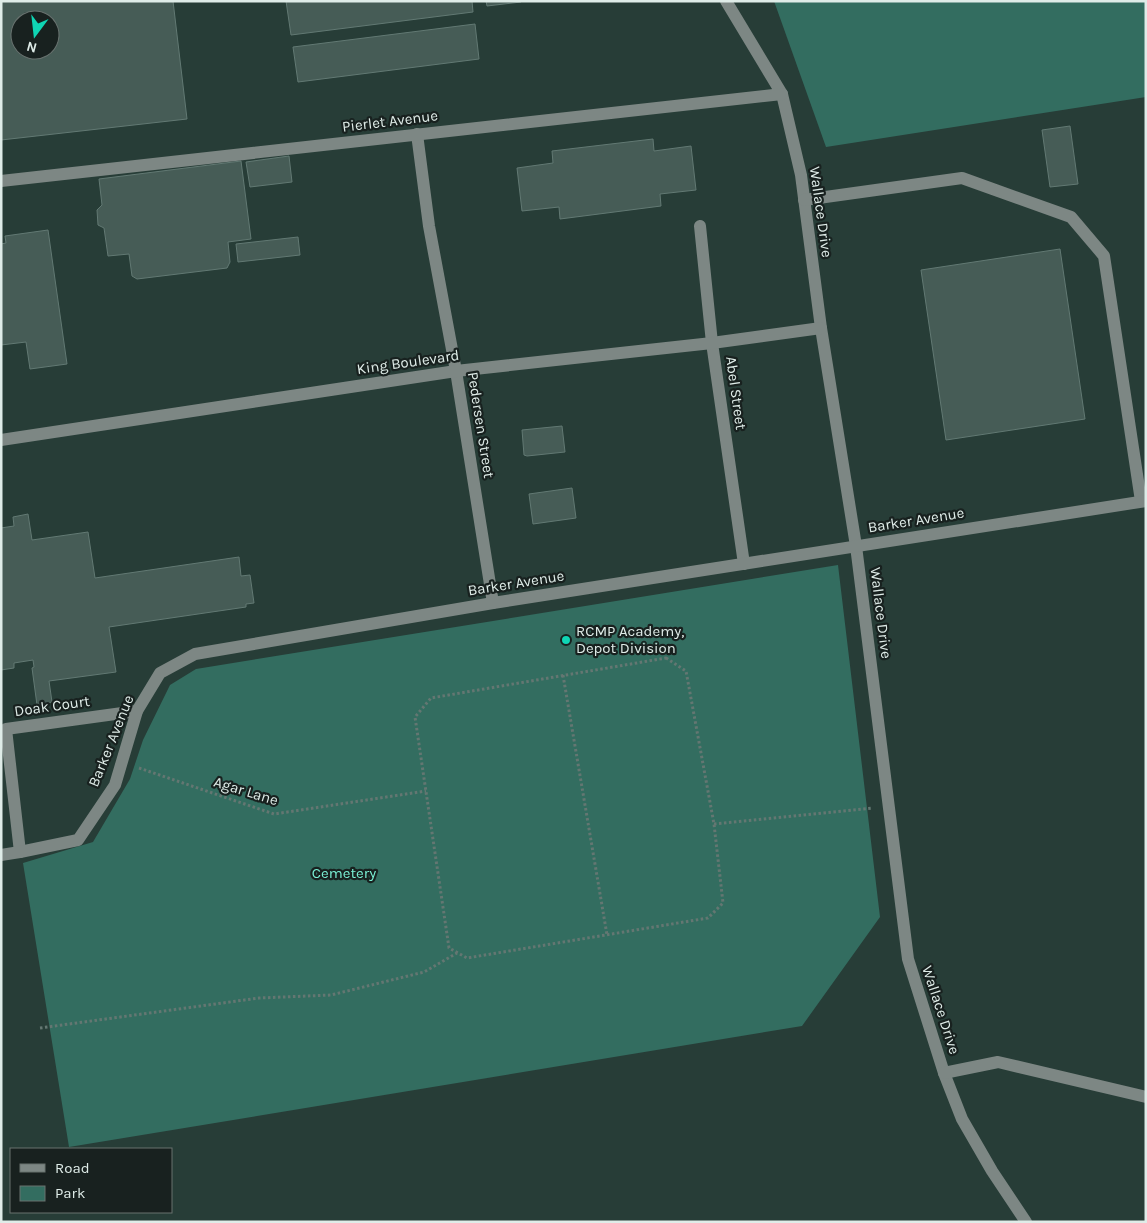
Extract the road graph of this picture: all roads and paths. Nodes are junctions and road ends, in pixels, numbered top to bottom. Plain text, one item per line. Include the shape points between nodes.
1 (726, 1) edge
2 (782, 94) junction
3 (417, 134) junction
4 (1, 181) edge
5 (804, 200) junction
6 (700, 226) dead end
7 (821, 328) junction
8 (712, 343) junction
9 (456, 371) junction
10 (1, 440) edge
11 (1143, 501) edge
12 (856, 546) junction
13 (744, 564) junction
14 (493, 603) junction
15 (563, 676) junction
16 (137, 711) junction
17 (122, 762) junction
18 (426, 791) junction
19 (888, 807) junction
20 (714, 824) junction
21 (20, 852) junction
22 (1, 855) edge
23 (607, 935) junction
24 (458, 953) junction
25 (40, 1028) dead end
26 (944, 1073) junction
27 (1146, 1097) edge
28 (1026, 1222) edge

1 - 2 street, Wallace Drive
2 - 3 street, Pierlet Avenue
2 - 5 street, Wallace Drive
3 - 4 street, Pierlet Avenue
3 - 9 street, Pedersen Street via 429,226
5 - 7 street, Wallace Drive
5 - 11 street via 962,178 1071,217 1104,256
6 - 8 street, Abel Street
7 - 8 street, King Boulevard
7 - 12 street, Wallace Drive
8 - 9 street, King Boulevard
8 - 13 street, Abel Street
9 - 10 street, King Boulevard
9 - 14 street, Pedersen Street
11 - 12 street, Barker Avenue
12 - 13 street, Barker Avenue
12 - 19 street, Wallace Drive
13 - 14 street, Barker Avenue
14 - 16 street, Barker Avenue via 195,654 160,674
15 - 18 path via 431,698 415,717
15 - 20 path via 666,658 686,671
15 - 23 path
16 - 17 street, Barker Avenue
16 - 21 street, Doak Court via 6,729
17 - 18 path, Agar Lane via 274,814
17 - 21 street, Barker Avenue via 114,786 78,840
18 - 24 path via 449,948
19 - 20 path
19 - 26 street, Wallace Drive via 908,959
20 - 23 path via 723,903 708,918
21 - 22 street, Barker Avenue
23 - 24 path via 467,958
24 - 25 path via 424,972 331,995 259,998
26 - 27 street via 998,1062
26 - 28 street, Wallace Drive via 962,1118

